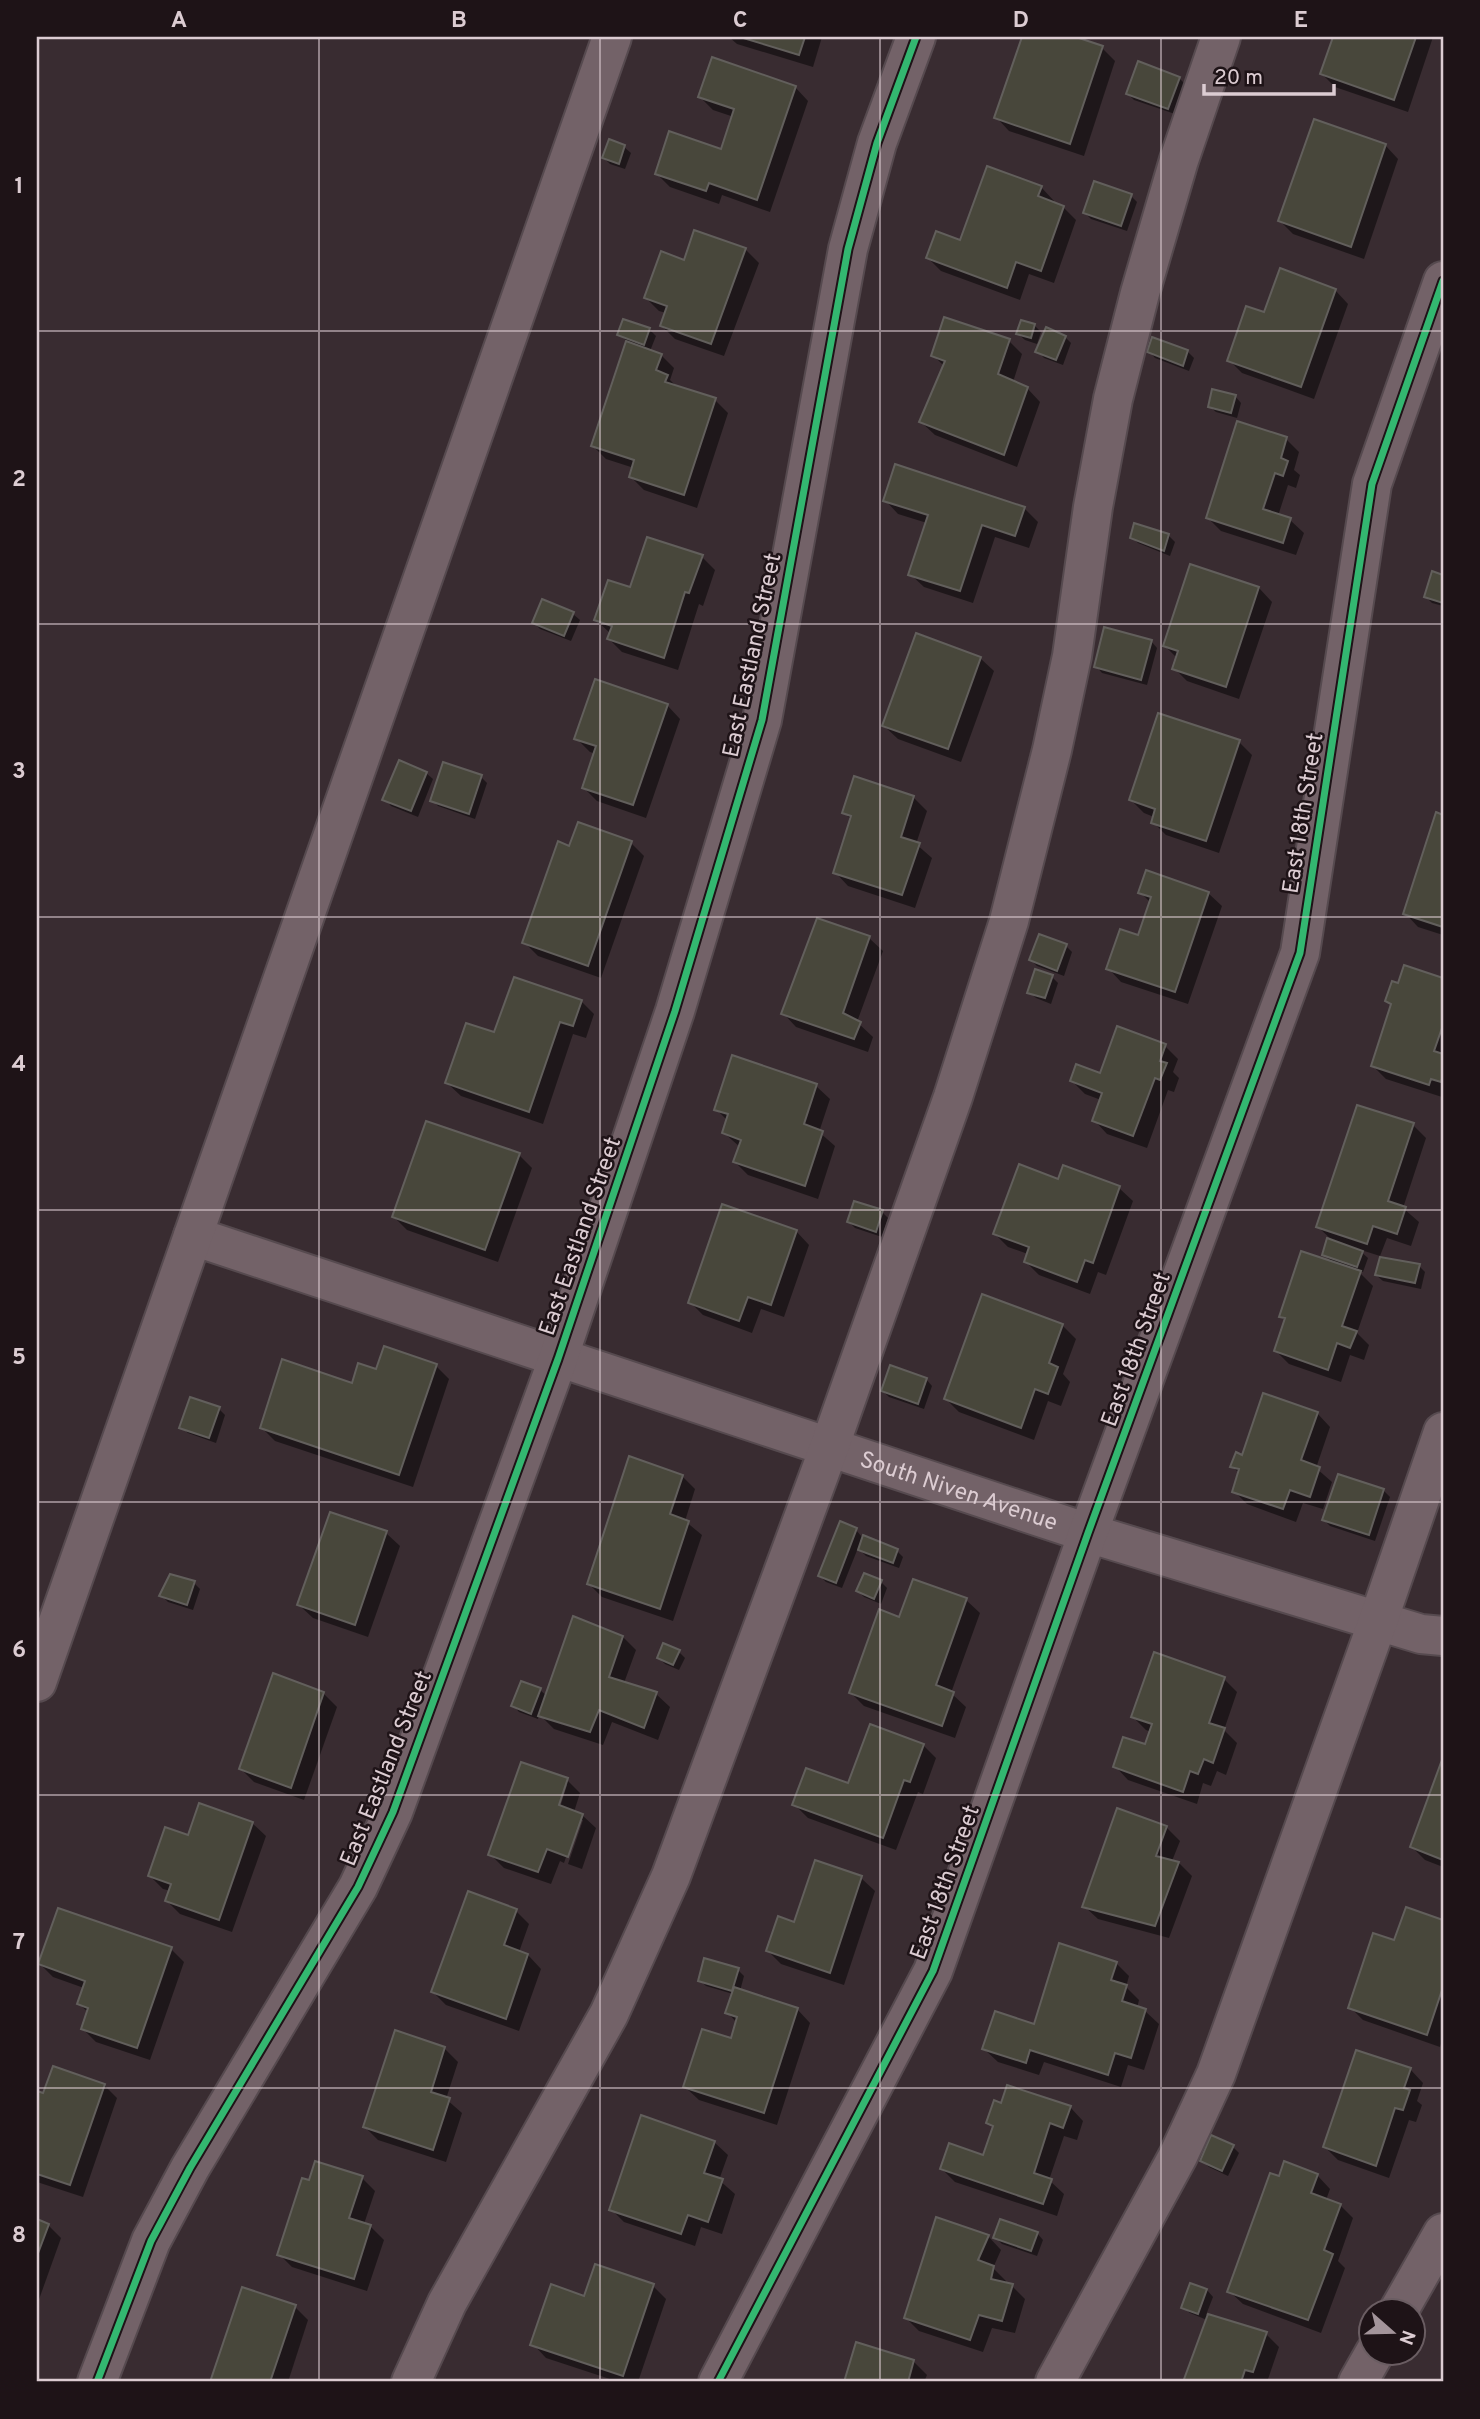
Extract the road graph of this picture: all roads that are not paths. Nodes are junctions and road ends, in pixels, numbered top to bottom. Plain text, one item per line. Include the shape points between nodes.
1 (612, 37) edge
2 (916, 37) edge
3 (1221, 37) edge
4 (1443, 281) edge
5 (193, 1236) junction
6 (558, 1359) junction
7 (1443, 1432) edge
8 (830, 1448) junction
9 (1088, 1533) junction
10 (1378, 1621) junction
11 (1443, 1636) edge
12 (37, 1682) edge
13 (1443, 2233) edge
14 (1407, 2296) edge
15 (1367, 2366) edge
16 (97, 2382) edge
17 (411, 2382) edge
18 (718, 2382) edge
19 (1055, 2382) edge
20 (1357, 2382) edge

1 - 5 street
2 - 6 street, East Eastland Street via 877,143 848,249 762,720 675,1011
3 - 8 street via 1179,160 1114,399 1072,656 1009,921 953,1097
4 - 9 street, East 18th Street via 1372,484 1300,953
5 - 6 street, South Niven Avenue
5 - 12 street
6 - 8 street, South Niven Avenue
6 - 16 street, East Eastland Street via 394,1812 358,1887 151,2241
7 - 10 street
8 - 9 street, South Niven Avenue
8 - 17 street via 671,1876 609,2014 447,2303
9 - 10 street, South Niven Avenue
9 - 18 street, East 18th Street via 933,1971
10 - 11 street, South Niven Avenue
10 - 19 street via 1216,2074 1178,2156
13 - 14 street
15 - 20 street

